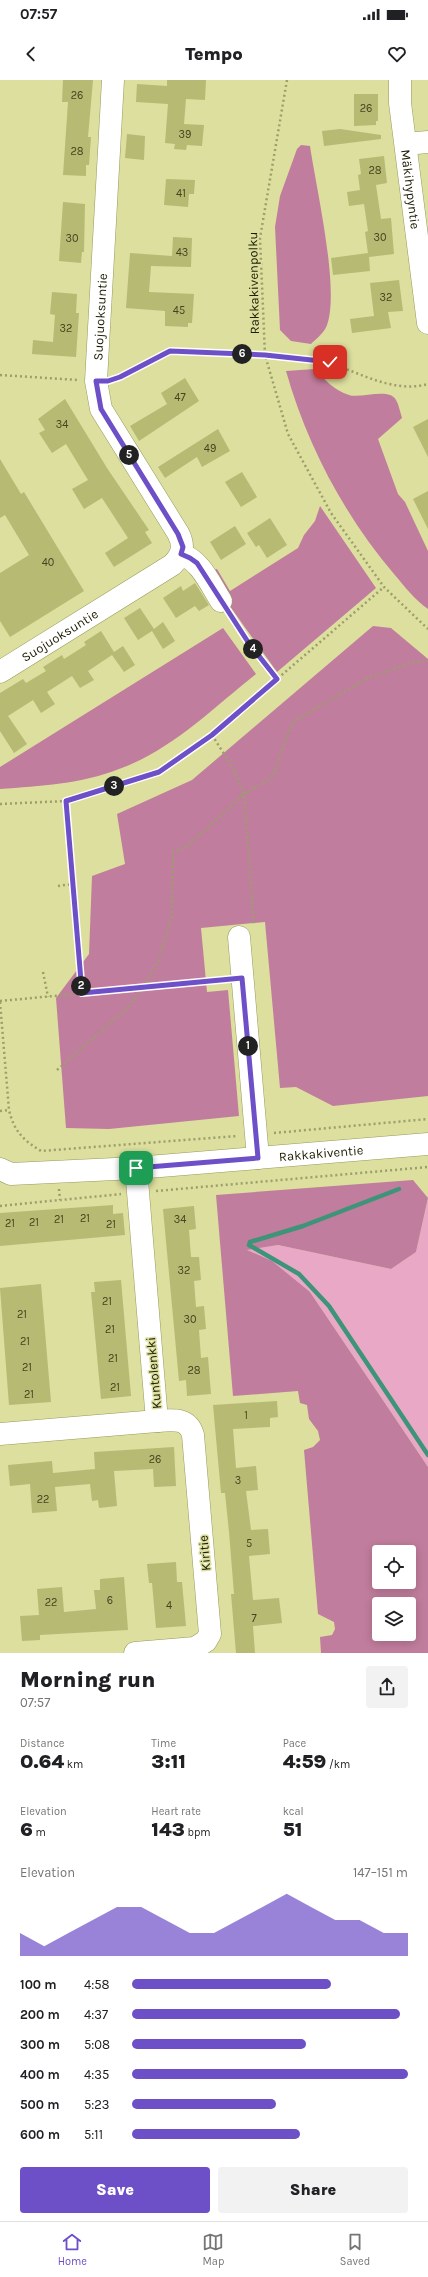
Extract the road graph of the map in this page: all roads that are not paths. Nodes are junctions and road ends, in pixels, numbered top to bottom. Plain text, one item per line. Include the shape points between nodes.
1 (113, 80) edge
2 (400, 80) edge
3 (428, 142) edge
4 (406, 144) junction
5 (428, 322) edge
6 (181, 554) junction
7 (221, 601) road end
8 (0, 672) edge
9 (239, 937) dead end
10 (428, 1144) edge
11 (258, 1158) junction
12 (136, 1168) junction
13 (0, 1169) edge
14 (157, 1421) junction
15 (0, 1434) edge
16 (209, 1647) edge
17 (135, 1653) edge

1 - 6 street, Suojuoksuntie via 96,381 101,409 178,534 183,547
2 - 4 street, Mäkihypyntie
3 - 4 street
4 - 5 street, Mäkihypyntie
6 - 7 street via 197,563
6 - 8 street, Suojuoksuntie via 172,565
9 - 11 street
10 - 11 street, Rakkakiventie
11 - 12 street, Rakkakiventie
12 - 13 street, Rakkakiventie via 11,1174
12 - 14 street, Kuntolenkki
14 - 15 street, Kuntolenkki
14 - 16 street, Kiritie via 185,1422 193,1435 210,1626
16 - 17 street, Kiritie

